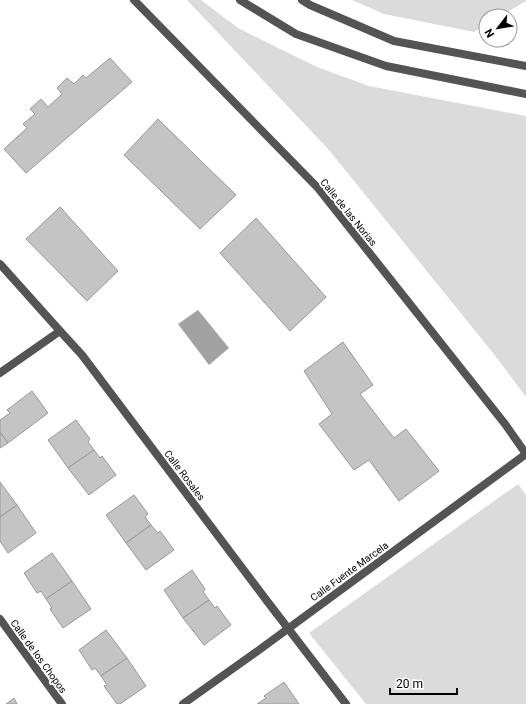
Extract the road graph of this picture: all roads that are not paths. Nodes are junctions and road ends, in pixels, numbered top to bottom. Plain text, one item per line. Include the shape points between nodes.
1 (134, 0) edge
2 (240, 0) edge
3 (302, 0) edge
4 (526, 66) edge
5 (526, 94) edge
6 (0, 264) edge
7 (60, 331) junction
8 (0, 373) edge
9 (526, 454) edge
10 (0, 619) edge
11 (288, 629) junction
12 (62, 704) edge
13 (183, 704) edge
14 (346, 704) edge

1 - 9 street, Calle de las Norias via 318,188
2 - 5 street via 296,34 386,66
3 - 4 street via 394,41
6 - 7 street, Calle Rosales
7 - 8 street
7 - 11 street, Calle Rosales via 82,355
9 - 11 street, Calle Fuente Marcela
10 - 12 street, Calle de los Chopos
11 - 13 street, Calle Fuente Marcela
11 - 14 street, Calle Rosales

